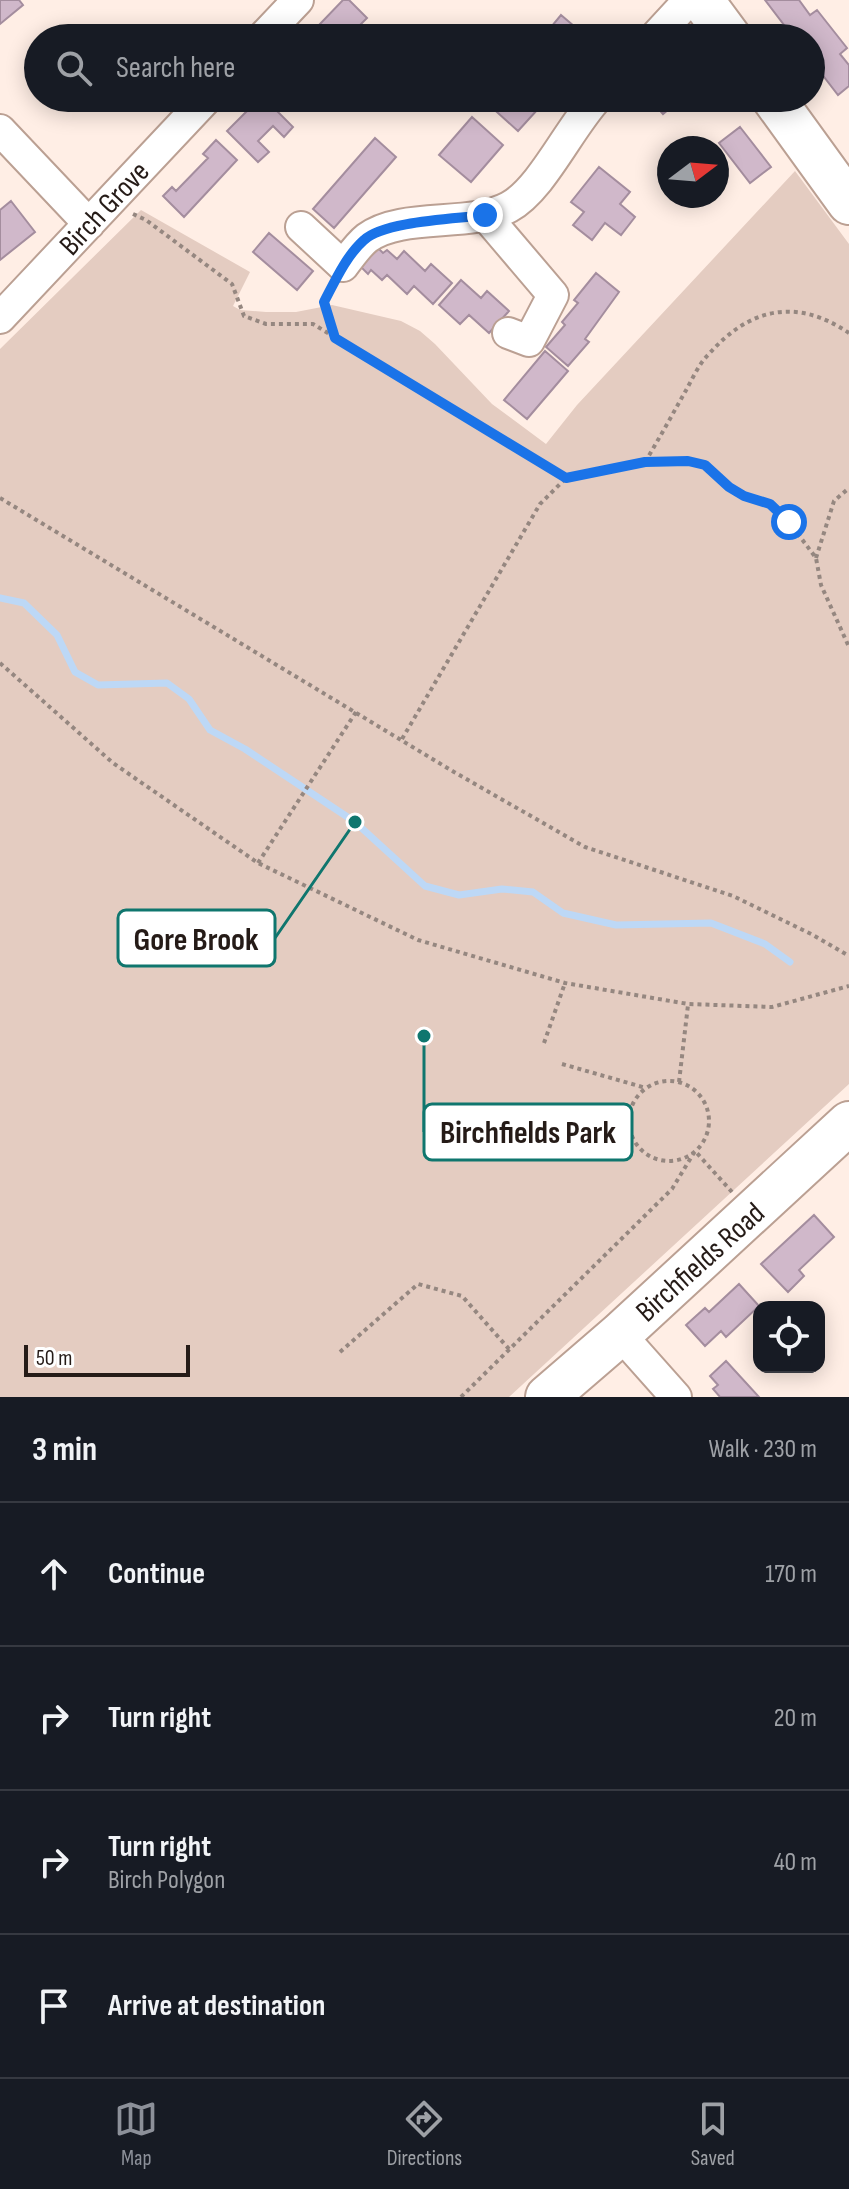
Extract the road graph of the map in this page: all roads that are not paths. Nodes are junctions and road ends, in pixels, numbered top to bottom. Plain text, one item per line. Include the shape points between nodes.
1 (298, 0) edge
2 (689, 0) edge
3 (702, 0) edge
4 (275, 24) edge
5 (667, 24) edge
6 (720, 24) edge
7 (194, 112) edge
8 (584, 112) edge
9 (783, 112) edge
10 (0, 130) edge
11 (849, 203) edge
12 (485, 215) junction
13 (89, 224) junction
14 (301, 227) dead end
15 (0, 318) edge
16 (508, 333) dead end
17 (849, 1123) edge
18 (620, 1334) junction
19 (547, 1397) edge
20 (676, 1397) edge

1 - 4 street
2 - 5 street
3 - 6 highway
7 - 13 street, Birch Grove
8 - 12 street via 528,193 508,208
9 - 11 highway
10 - 13 street
12 - 14 street via 382,229 365,239 343,266
12 - 16 street via 553,295 529,341
13 - 15 street, Birch Grove
17 - 18 highway, Birchfields Road
18 - 19 highway, Birchfields Road
18 - 20 street

